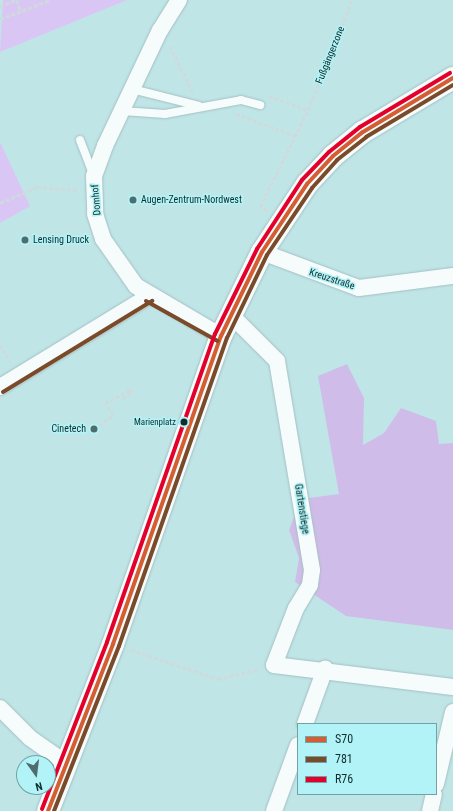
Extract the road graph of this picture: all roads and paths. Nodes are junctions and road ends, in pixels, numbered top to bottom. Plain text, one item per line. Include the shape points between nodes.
1 (16, 0) edge
2 (50, 0) edge
3 (179, 0) edge
4 (352, 0) edge
5 (0, 6) edge
6 (21, 12) junction
7 (0, 19) edge
8 (160, 30) junction
9 (453, 78) edge
10 (132, 89) junction
11 (260, 105) dead end
12 (200, 107) junction
13 (300, 107) dead end
14 (308, 110) junction
15 (122, 111) junction
16 (233, 113) dead end
17 (296, 136) junction
18 (80, 140) dead end
19 (93, 184) junction
20 (0, 203) edge
21 (260, 207) dead end
22 (262, 252) junction
23 (453, 276) edge
24 (149, 296) junction
25 (231, 315) junction
26 (221, 336) junction
27 (0, 387) edge
28 (124, 399) dead end
29 (94, 428) dead end
30 (113, 644) junction
31 (274, 665) junction
32 (325, 669) junction
33 (453, 687) edge
34 (0, 708) edge
35 (453, 712) edge
36 (305, 723) edge
37 (297, 748) edge
38 (66, 764) junction
39 (437, 780) edge
40 (434, 795) edge
41 (48, 811) edge
42 (274, 811) edge
43 (430, 811) edge

1 - 5 path
1 - 6 path
2 - 6 path
3 - 8 street, Domhof
4 - 14 path, Fußgängerzone
6 - 7 path
8 - 10 street, Domhof
8 - 12 path
9 - 22 street via 363,132 307,184
10 - 12 lane
10 - 15 street, Domhof
11 - 12 lane via 241,100
12 - 15 lane via 165,114
13 - 14 path
14 - 17 path, Fußgängerzone
15 - 19 street, Domhof
16 - 17 path
17 - 21 path, Fußgängerzone
18 - 19 lane
19 - 20 path via 37,187
19 - 24 street, Domhof via 103,239 119,266
22 - 23 street, Kreuzstraße via 359,288
22 - 25 street
24 - 26 street, Domhof
24 - 27 street
25 - 26 street
25 - 31 street, Gartenstiege via 277,361 312,570 310,585 296,608
26 - 30 street
28 - 29 path via 131,389 105,403 113,415
30 - 31 path via 218,679
30 - 38 street
31 - 32 street
32 - 33 street
32 - 36 street
34 - 38 street via 30,738
35 - 39 street
37 - 42 street
38 - 41 street
40 - 43 street

